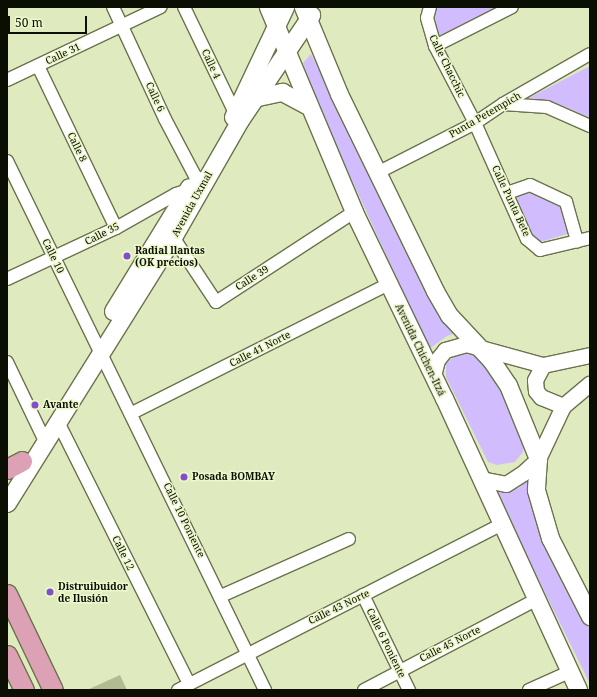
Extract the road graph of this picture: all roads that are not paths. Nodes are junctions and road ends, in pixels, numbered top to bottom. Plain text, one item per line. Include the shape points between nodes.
1 (113, 7) edge
2 (161, 7) edge
3 (184, 7) edge
4 (268, 7) edge
5 (286, 7) edge
6 (430, 7) edge
7 (512, 7) edge
8 (308, 12) edge
9 (121, 27) junction
10 (276, 30) junction
11 (435, 46) junction
12 (590, 54) edge
13 (286, 56) junction
14 (38, 66) junction
15 (7, 80) edge
16 (258, 97) junction
17 (503, 104) junction
18 (306, 105) junction
19 (237, 117) junction
20 (475, 123) junction
21 (590, 126) edge
22 (7, 160) edge
23 (377, 173) junction
24 (200, 178) junction
25 (11, 180) edge
26 (507, 193) junction
27 (190, 195) junction
28 (354, 212) junction
29 (116, 228) junction
30 (174, 237) junction
31 (590, 238) edge
32 (577, 241) junction
33 (54, 259) junction
34 (7, 280) edge
35 (388, 284) junction
36 (477, 344) junction
37 (98, 346) junction
38 (590, 355) edge
39 (7, 362) edge
40 (543, 365) junction
41 (433, 376) junction
42 (590, 383) edge
43 (563, 406) junction
44 (132, 413) junction
45 (58, 422) junction
46 (42, 437) junction
47 (538, 458) junction
48 (14, 465) edge
49 (481, 479) junction
50 (7, 482) edge
51 (7, 503) edge
52 (502, 524) junction
53 (349, 539) dead end
54 (7, 594) edge
55 (363, 595) junction
56 (221, 596) junction
57 (536, 599) junction
58 (590, 616) edge
59 (247, 652) junction
60 (7, 655) edge
61 (400, 670) junction
62 (569, 672) junction
63 (189, 684) junction
64 (24, 690) edge
65 (54, 690) edge
66 (178, 690) edge
67 (265, 690) edge
68 (364, 690) edge
69 (409, 690) edge
70 (529, 690) edge
71 (578, 690) edge

1 - 9 street, Calle 6
2 - 9 street, Calle 31
3 - 19 street, Calle 4
4 - 10 main road, Avenida Chichen-Itzá
5 - 10 main road, Avenida Uxmal
6 - 11 street, Calle Chacchic via 427,18
7 - 11 street
8 - 13 main road, Avenida Uxmal
8 - 23 main road
9 - 14 street, Calle 31
9 - 24 street, Calle 6
10 - 13 main road, Avenida Chichen-Itzá
10 - 19 main road, Avenida Uxmal
11 - 20 street, Calle Chacchic
12 - 17 street, Punta Petempich
13 - 16 main road, Avenida Uxmal
13 - 18 main road, Avenida Chichen-Itzá
14 - 15 street, Calle 31
14 - 29 street, Calle 8
16 - 18 main road via 282,92
16 - 19 main road, Avenida Uxmal
17 - 20 street, Punta Petempich
17 - 21 street via 547,107
18 - 28 main road, Avenida Chichen-Itzá
19 - 24 main road, Avenida Uxmal
20 - 23 street, Punta Petempich
20 - 26 street, Calle Punta Bete
22 - 25 street, Calle 10
23 - 36 main road via 435,292 449,315
24 - 27 main road, Avenida Uxmal
25 - 33 street, Calle 10
26 - 32 street, Calle Punta Bete via 527,239 540,250
26 - 32 street via 530,184 566,202
27 - 29 street, Calle 35 via 172,196
27 - 30 main road, Avenida Uxmal
27 - 37 main road, Avenida Uxmal
28 - 30 street, Calle 39 via 216,302
28 - 35 main road, Avenida Chichen-Itzá
29 - 33 street, Calle 35
30 - 37 main road, Avenida Uxmal
31 - 32 street, Calle Punta Bete
33 - 34 street, Calle 35
33 - 37 street, Calle 10
35 - 41 main road, Avenida Chichen-Itzá
35 - 44 street, Calle 41 Norte
36 - 40 street via 496,354
36 - 41 street via 466,344 445,350 437,360
36 - 47 main road via 508,385
37 - 44 street, Calle 10 Poniente
37 - 45 main road, Avenida Uxmal
37 - 46 main road, Avenida Uxmal
38 - 40 street
39 - 46 street
40 - 43 street via 535,380 536,391 550,402
41 - 49 main road, Avenida Chichen-Itzá
42 - 43 street
43 - 47 street
44 - 56 street, Calle 10 Poniente
45 - 46 main road, Avenida Uxmal
45 - 63 street, Calle 12
46 - 48 main road, Avenida Uxmal
46 - 51 main road, Avenida Uxmal
47 - 49 street via 506,484
47 - 58 main road via 536,490 550,538
48 - 50 main road, Avenida Uxmal
49 - 52 main road, Avenida Chichen-Itzá
52 - 55 street, Calle 43 Norte
52 - 57 main road, Avenida Chichen-Itzá
53 - 56 street
54 - 65 main road
55 - 59 street, Calle 43 Norte
55 - 61 street, Calle 6 Poniente
56 - 59 street, Calle 10 Poniente
57 - 61 street, Calle 45 Norte
57 - 62 main road, Avenida Chichen-Itzá
59 - 63 street, Calle 43 Norte
59 - 67 street, Calle 10 Poniente
60 - 64 main road
61 - 68 street, Calle 45 Norte
61 - 69 street, Calle 6 Poniente
62 - 70 street
62 - 71 main road, Avenida Chichen-Itzá
63 - 66 street, Calle 43 Norte

